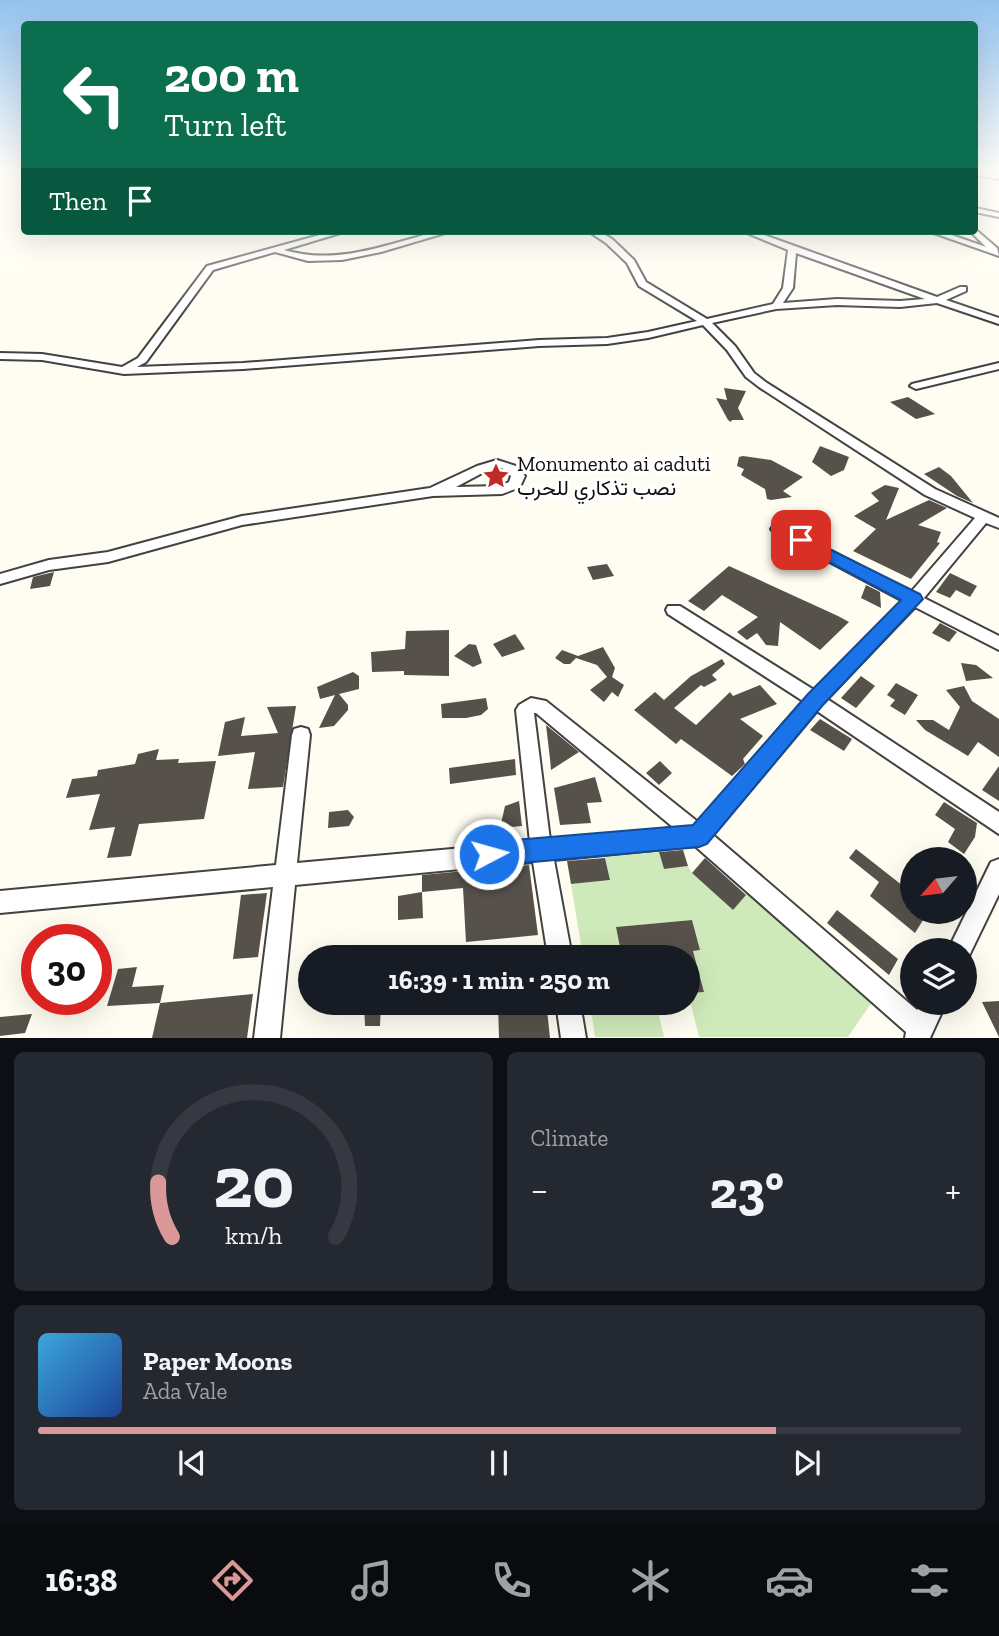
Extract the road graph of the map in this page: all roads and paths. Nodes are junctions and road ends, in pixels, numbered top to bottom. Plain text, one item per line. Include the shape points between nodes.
1 (329, 235) edge
2 (434, 235) edge
3 (598, 235) edge
4 (758, 235) edge
5 (945, 235) edge
6 (978, 235) edge
7 (792, 247) junction
8 (274, 250) junction
9 (998, 253) edge
10 (963, 289) dead end
11 (934, 301) junction
12 (776, 306) junction
13 (703, 320) junction
14 (999, 321) edge
15 (0, 356) edge
16 (999, 366) edge
17 (124, 371) junction
18 (916, 386) dead end
19 (433, 492) junction
20 (991, 520) edge
21 (778, 529) dead end
22 (0, 579) edge
23 (914, 599) junction
24 (674, 610) dead end
25 (999, 644) edge
26 (815, 700) junction
27 (301, 735) dead end
28 (999, 824) edge
29 (699, 836) junction
30 (541, 849) junction
31 (999, 870) edge
32 (283, 876) junction
33 (0, 902) edge
34 (966, 938) edge
35 (558, 945) edge
36 (570, 1015) edge
37 (928, 1015) edge
38 (919, 1033) edge
39 (267, 1038) edge
40 (574, 1038) edge

1 - 8 street
2 - 8 street via 326,259
3 - 13 street via 631,262 642,284
4 - 7 street
5 - 9 street
6 - 9 street
7 - 11 street
7 - 12 street via 789,288
8 - 17 street via 210,268 142,360
10 - 11 street
11 - 12 street
11 - 14 street
12 - 13 street
13 - 17 street via 607,341
13 - 20 street via 763,385 930,492
15 - 17 street via 43,357
16 - 18 street
19 - 19 street via 485,465 504,465 518,476 515,484 502,490
19 - 22 street via 242,521 108,557 49,565
20 - 23 street
21 - 23 street
23 - 25 street
23 - 26 street
24 - 26 street
26 - 28 street
26 - 29 street
27 - 32 street
29 - 30 street
29 - 30 street via 540,706 531,705 525,710
29 - 38 street
30 - 32 street
30 - 35 street
31 - 34 street
32 - 33 street
32 - 39 street
36 - 40 street
37 - 38 street

